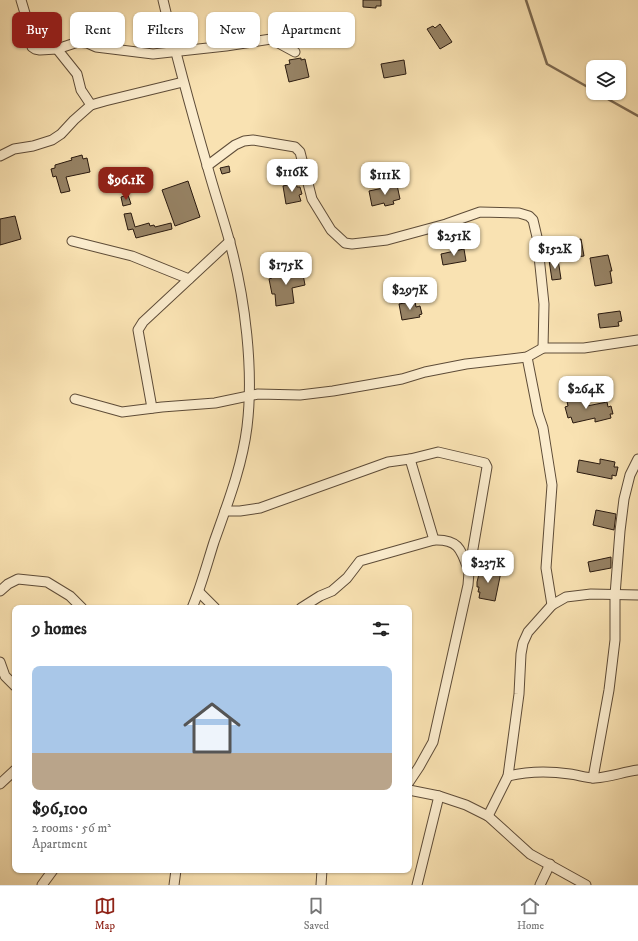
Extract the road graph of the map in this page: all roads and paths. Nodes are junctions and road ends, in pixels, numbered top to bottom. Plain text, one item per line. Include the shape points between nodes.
1 (21, 0) edge
2 (163, 0) edge
3 (57, 49) junction
4 (175, 52) junction
5 (295, 52) dead end
6 (183, 82) junction
7 (91, 105) junction
8 (0, 156) edge
9 (207, 166) junction
10 (72, 241) dead end
11 (230, 242) junction
12 (189, 278) junction
13 (638, 340) edge
14 (543, 348) junction
15 (527, 357) junction
16 (249, 397) junction
17 (75, 399) dead end
18 (152, 408) junction
19 (638, 458) edge
20 (410, 459) junction
21 (225, 511) junction
22 (434, 540) junction
23 (468, 572) junction
24 (0, 591) edge
25 (199, 592) junction
26 (615, 595) junction
27 (638, 595) edge
28 (79, 605) edge
29 (193, 605) edge
30 (212, 605) edge
31 (306, 605) edge
32 (552, 605) junction
33 (0, 662) edge
34 (12, 683) edge
35 (638, 770) edge
36 (12, 773) edge
37 (508, 776) junction
38 (412, 778) edge
39 (594, 778) junction
40 (0, 784) edge
41 (412, 791) edge
42 (439, 796) junction
43 (488, 816) junction
44 (550, 864) junction
45 (51, 873) edge
46 (176, 873) edge
47 (322, 873) edge
48 (42, 885) edge
49 (174, 885) edge
50 (321, 885) edge
51 (417, 885) edge
52 (540, 885) edge
53 (586, 885) edge

1 - 3 street via 32,47 40,50
2 - 4 street
3 - 4 street via 78,42 96,47 153,54
3 - 7 street via 77,74 81,90
4 - 5 street via 271,39
4 - 6 street
6 - 7 street
6 - 9 street
7 - 8 street via 52,140 14,149
9 - 11 street
9 - 14 street via 244,140 295,147 300,152 312,198 331,230 345,242 352,244 387,240 480,212 519,213 529,216 533,220 537,237 544,304
10 - 12 street via 132,256
11 - 12 street
11 - 16 street via 244,310
12 - 18 street via 138,330
13 - 14 street via 584,348
14 - 15 street
15 - 16 street via 459,366 333,391 300,395 258,394
15 - 32 street via 538,413 544,428 552,485 546,568
16 - 18 street via 215,403
16 - 21 street via 247,428 241,458
17 - 18 street via 122,412
19 - 26 street via 630,475 624,499
20 - 21 street via 388,462 260,508
20 - 22 street
20 - 23 street via 438,452 485,463 487,467
21 - 25 street
22 - 23 street via 445,539 453,542 462,552
22 - 31 street via 360,562 332,591
23 - 38 street via 468,585 433,742
24 - 28 street via 18,579 47,582 70,596
25 - 29 street
25 - 30 street
26 - 27 street
26 - 32 street via 566,597
26 - 39 street via 615,640
32 - 37 street via 528,632 523,643
33 - 34 street via 5,676
35 - 39 street
36 - 40 street
37 - 39 street via 536,771
37 - 43 street
41 - 42 street
42 - 43 street
42 - 51 street
43 - 44 street via 530,854
44 - 52 street
44 - 53 street
45 - 48 street
46 - 49 street
47 - 50 street

